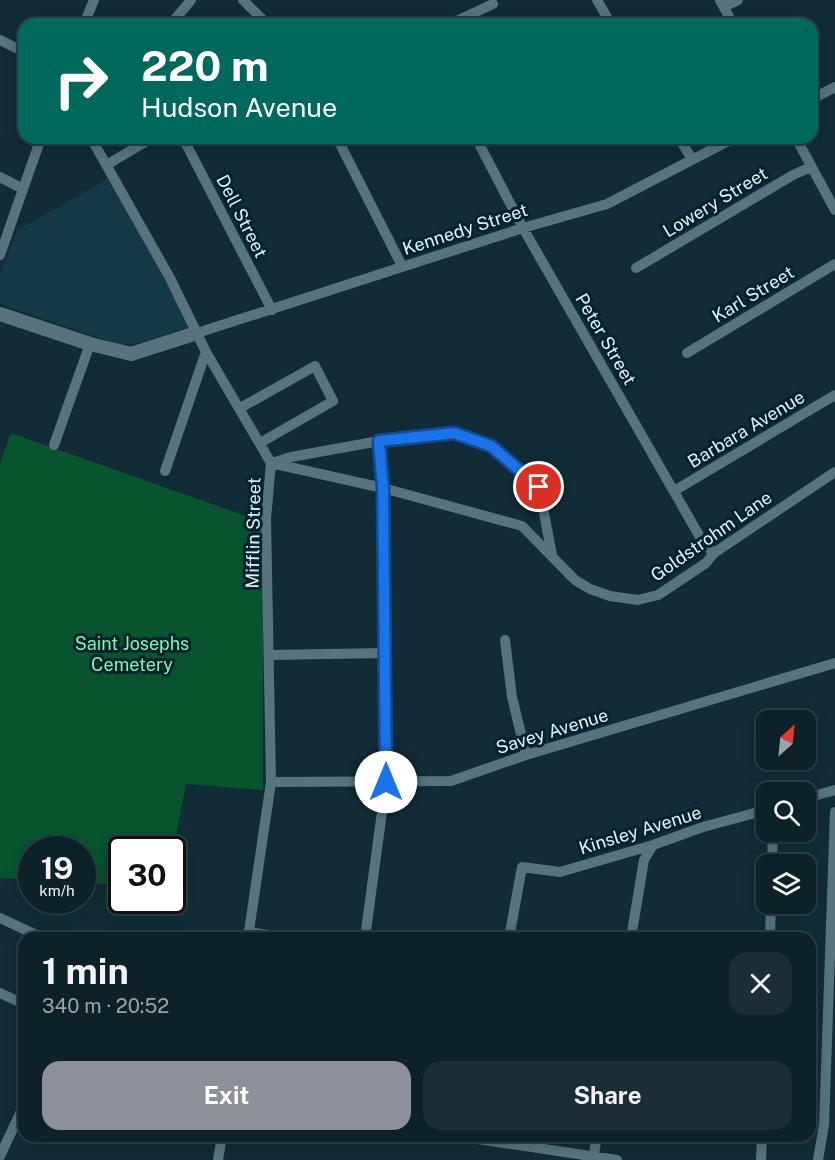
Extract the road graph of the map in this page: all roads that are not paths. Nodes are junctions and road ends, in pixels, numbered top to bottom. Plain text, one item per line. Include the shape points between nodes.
1 (94, 0) edge
2 (191, 0) edge
3 (243, 0) edge
4 (597, 0) edge
5 (738, 0) edge
6 (493, 4) dead end
7 (722, 4) edge
8 (86, 18) edge
9 (176, 18) edge
10 (261, 18) edge
11 (463, 18) edge
12 (608, 18) edge
13 (730, 18) edge
14 (0, 40) edge
15 (18, 49) edge
16 (835, 87) edge
17 (818, 96) edge
18 (39, 144) edge
19 (95, 144) edge
20 (142, 144) edge
21 (186, 144) edge
22 (340, 144) edge
23 (479, 144) edge
24 (683, 144) edge
25 (722, 144) edge
26 (799, 144) edge
27 (692, 159) junction
28 (108, 164) junction
29 (811, 167) junction
30 (0, 177) edge
31 (23, 189) junction
32 (832, 197) edge
33 (835, 210) edge
34 (523, 228) junction
35 (0, 255) edge
36 (835, 264) edge
37 (402, 266) junction
38 (636, 268) dead end
39 (272, 310) junction
40 (0, 314) edge
41 (197, 333) junction
42 (90, 344) junction
43 (206, 352) junction
44 (687, 353) dead end
45 (835, 395) edge
46 (240, 408) junction
47 (379, 441) junction
48 (260, 443) junction
49 (54, 445) dead end
50 (271, 463) junction
51 (165, 471) dead end
52 (835, 472) edge
53 (383, 488) junction
54 (674, 491) junction
55 (714, 553) junction
56 (552, 556) junction
57 (505, 640) dead end
58 (386, 653) junction
59 (270, 655) junction
60 (835, 663) edge
61 (526, 755) junction
62 (271, 782) junction
63 (386, 782) junction
64 (835, 790) edge
65 (816, 795) edge
66 (835, 812) edge
67 (756, 813) edge
68 (653, 845) junction
69 (771, 914) edge
70 (0, 918) edge
71 (30, 932) edge
72 (248, 932) edge
73 (366, 932) edge
74 (510, 932) edge
75 (632, 932) edge
76 (770, 932) edge
77 (833, 977) edge
78 (0, 993) edge
79 (18, 1001) edge
80 (18, 1118) edge
81 (221, 1142) edge
82 (503, 1142) edge
83 (596, 1142) edge
84 (762, 1142) edge
85 (0, 1158) edge
86 (593, 1158) edge
87 (218, 1160) edge
88 (617, 1160) edge
89 (761, 1160) edge
90 (818, 1160) edge

1 - 8 street
2 - 9 street
3 - 10 street
4 - 12 street
5 - 7 street
6 - 11 street
7 - 13 street
14 - 15 street
16 - 17 street
18 - 31 street
19 - 28 street, Mifflin Street
20 - 28 street
21 - 39 street, Dell Street
22 - 37 street
23 - 34 street, Peter Street
24 - 27 street
25 - 27 street, Kennedy Street
26 - 29 street
27 - 34 street, Kennedy Street via 607,204
28 - 41 street, Mifflin Street
29 - 32 street
29 - 38 street, Lowery Street
30 - 31 street
31 - 35 street
32 - 33 street
34 - 37 street, Kennedy Street
34 - 54 street, Peter Street
36 - 44 street, Karl Street
37 - 39 street, Kennedy Street
39 - 41 street, Kennedy Street
40 - 42 street
41 - 42 street via 131,354
41 - 43 street, Mifflin Street
42 - 49 street
43 - 46 street, Mifflin Street
43 - 51 street
45 - 54 street, Barbara Avenue
46 - 48 street, Mifflin Street
46 - 48 street via 315,366 333,401
47 - 50 street
47 - 53 street
47 - 56 street via 454,433 491,446 539,487
48 - 50 street, Mifflin Street
50 - 53 street, Goldstrohm Lane
50 - 59 street, Mifflin Street via 266,519
52 - 55 street, Goldstrohm Lane
53 - 56 street, Goldstrohm Lane via 522,526
53 - 58 street
54 - 55 street, Peter Street via 704,544
55 - 56 street, Goldstrohm Lane via 706,563 658,595 638,600 590,589 575,580
57 - 61 street via 512,697
58 - 59 street
58 - 63 street
59 - 62 street, Mifflin Street
60 - 61 street, Savey Avenue
61 - 63 street, Savey Avenue via 451,781
62 - 63 street, Savey Avenue
62 - 72 street, Mifflin Street
63 - 73 street
64 - 65 street
66 - 77 street
67 - 68 street, Kinsley Avenue
68 - 74 street, Kinsley Avenue via 560,872 522,867
68 - 75 street via 644,860
69 - 76 street
70 - 71 street
77 - 90 street via 824,1125
78 - 79 street
80 - 85 street
81 - 87 street
82 - 86 street
83 - 86 street
84 - 89 street
86 - 88 street

